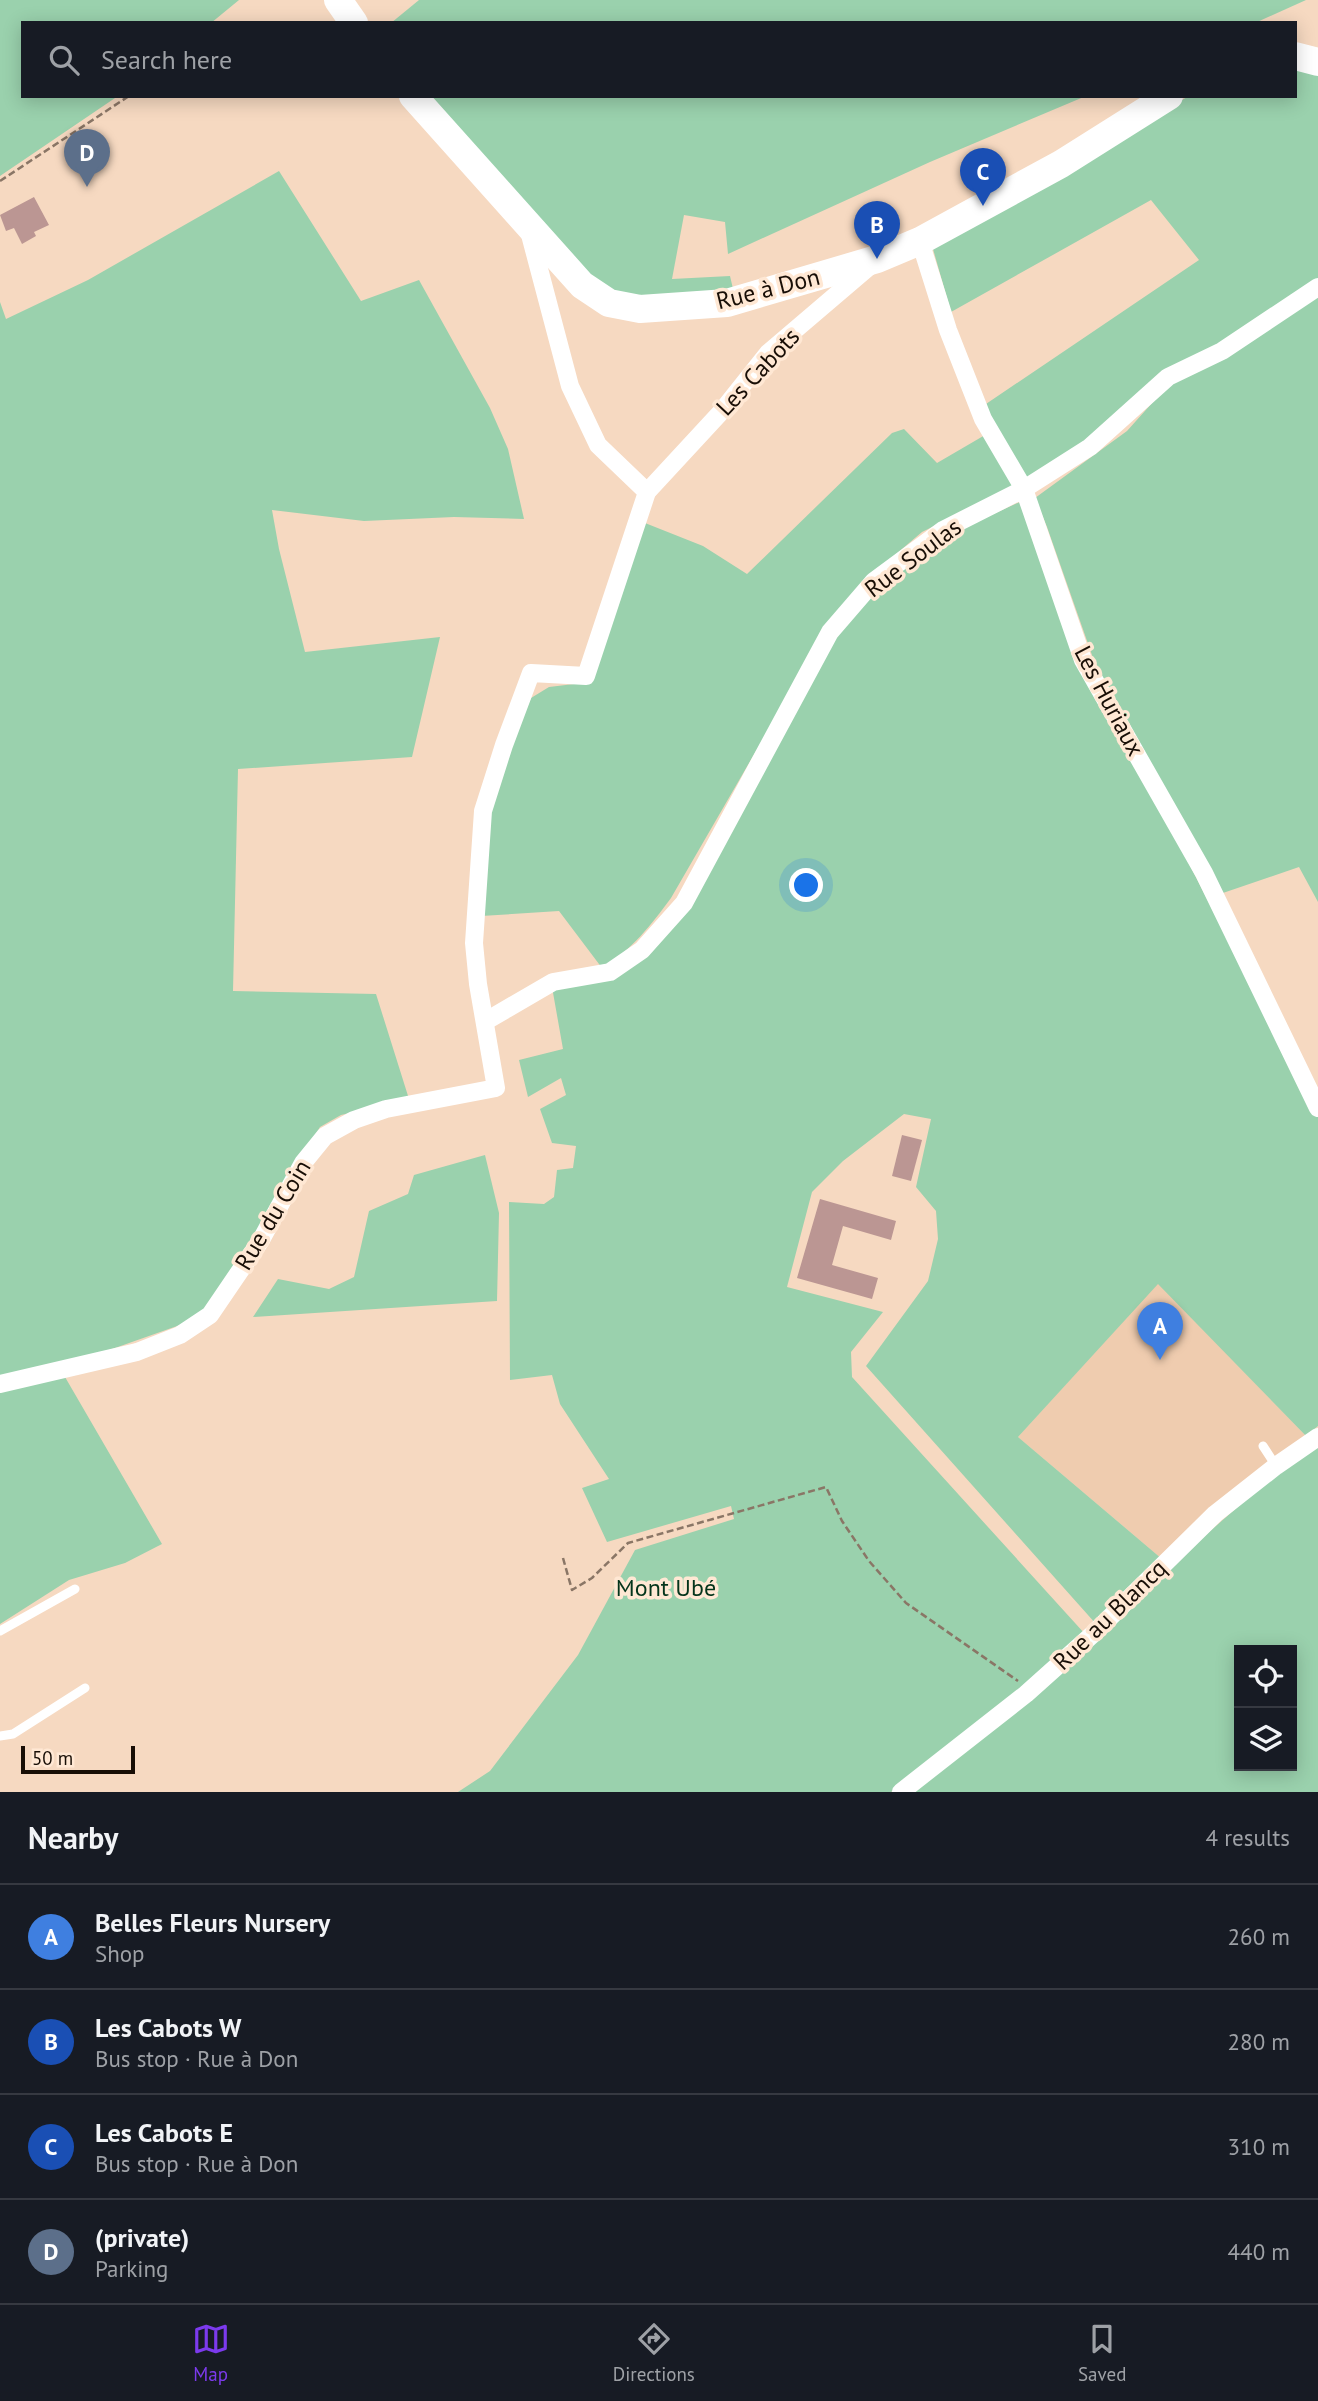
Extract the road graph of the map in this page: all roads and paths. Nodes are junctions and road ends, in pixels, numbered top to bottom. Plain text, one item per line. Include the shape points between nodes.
1 (338, 0) edge
2 (353, 21) edge
3 (1297, 57) edge
4 (1318, 62) edge
5 (126, 98) edge
6 (415, 98) edge
7 (1166, 98) edge
8 (0, 181) edge
9 (528, 226) junction
10 (920, 241) junction
11 (877, 259) junction
12 (1318, 287) edge
13 (1024, 489) junction
14 (647, 492) junction
15 (486, 1021) junction
16 (1318, 1108) edge
17 (0, 1384) edge
18 (1318, 1437) edge
19 (1263, 1446) dead end
20 (1276, 1466) junction
21 (563, 1558) dead end
22 (75, 1589) dead end
23 (0, 1631) edge
24 (85, 1688) dead end
25 (1032, 1689) junction
26 (0, 1736) edge
27 (901, 1792) edge

1 - 2 main road
3 - 4 main road
5 - 8 path
6 - 9 main road, Rue à Don
7 - 10 main road, Rue à Don via 1061,164
9 - 11 main road, Rue à Don via 582,285 609,303 640,309 727,303
9 - 14 street via 570,386 598,445
10 - 11 main road, Rue à Don
10 - 13 street, Les Huriaux via 983,419
11 - 14 street, Les Cabots via 768,353
12 - 13 street, Rue Soulas via 1222,351 1168,377 1090,447
13 - 15 street, Rue Soulas via 933,537 874,581 830,632 684,903 642,950 610,972 553,982
13 - 16 street, Les Huriaux via 1083,660 1204,873
14 - 15 street via 586,676 531,673 483,811 474,943
15 - 17 street, Rue du Coin via 496,1088 386,1109 324,1136 211,1315 180,1335 136,1352
18 - 20 street, Rue au Blancq
19 - 20 lane
20 - 25 street, Rue au Blancq via 1215,1514
21 - 25 path via 572,1590 592,1578 628,1543 826,1487 869,1561 906,1603
22 - 23 lane
24 - 26 lane via 13,1734
25 - 27 street, Rue au Blancq

